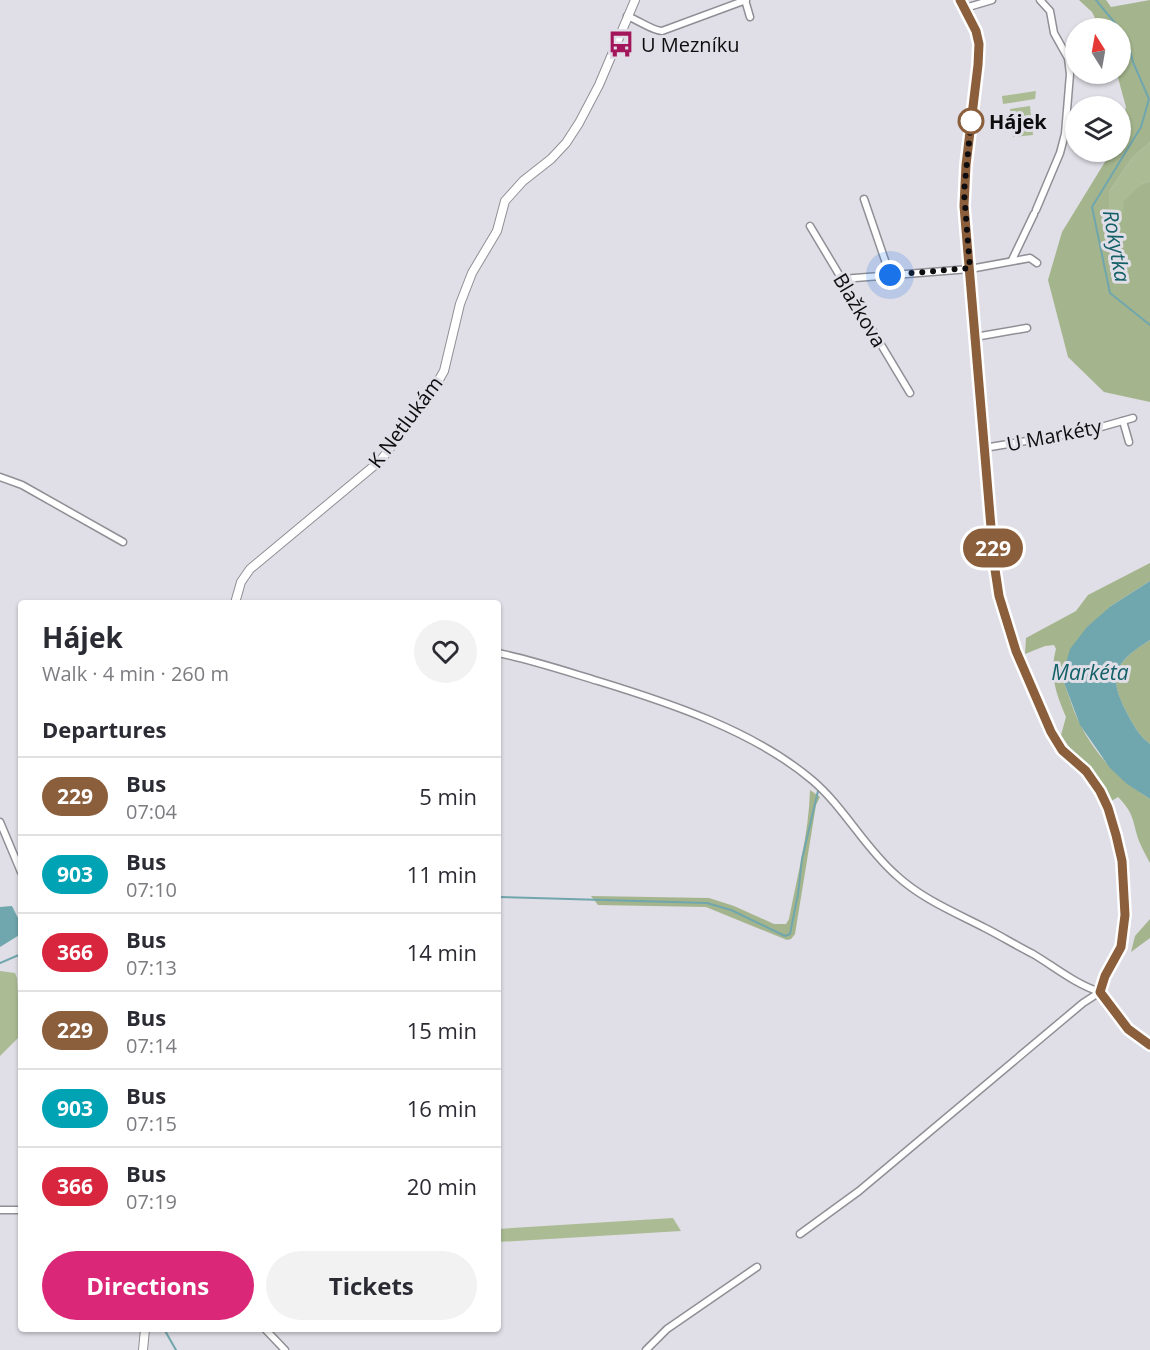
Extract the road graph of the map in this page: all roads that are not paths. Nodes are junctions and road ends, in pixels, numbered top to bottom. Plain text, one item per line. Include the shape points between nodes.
1 (635, 0) edge
2 (745, 0) edge
3 (960, 0) edge
4 (992, 0) edge
5 (1040, 0) edge
6 (965, 8) junction
7 (627, 16) junction
8 (750, 17) dead end
9 (864, 199) dead end
10 (810, 226) dead end
11 (1012, 260) junction
12 (1037, 263) dead end
13 (970, 268) junction
14 (890, 275) junction
15 (842, 279) junction
16 (1028, 328) dead end
17 (975, 337) junction
18 (910, 393) dead end
19 (1133, 418) dead end
20 (1123, 421) junction
21 (1129, 442) dead end
22 (984, 448) junction
23 (0, 477) edge
24 (123, 542) dead end
25 (236, 600) edge
26 (501, 654) edge
27 (0, 822) edge
28 (18, 865) edge
29 (1100, 992) junction
30 (1150, 1045) edge
31 (0, 1210) edge
32 (18, 1210) edge
33 (800, 1234) dead end
34 (757, 1268) dead end
35 (145, 1332) edge
36 (268, 1332) edge
37 (143, 1350) edge
38 (285, 1350) edge
39 (646, 1350) edge

1 - 7 street
2 - 7 street via 662,31
2 - 8 street
3 - 6 street
4 - 6 street
5 - 11 street via 1050,11 1054,33 1068,58 1065,134
6 - 13 street via 979,44 964,192
7 - 25 street, K Netlukám via 599,85 566,143 509,196 497,231 472,273 444,370 432,392 381,460 250,569
9 - 14 street
10 - 15 street, Blažkova
11 - 12 street via 1029,258
11 - 13 street
13 - 14 street
13 - 17 street
14 - 15 street
15 - 18 street, Blažkova
16 - 17 street
17 - 22 street
19 - 20 street, U Markéty
20 - 21 street, U Markéty
20 - 22 street, U Markéty via 1077,433
22 - 29 street via 996,578 1016,651 1051,732 1062,750 1086,771 1100,791 1122,861 1125,915 1121,947
23 - 24 street via 22,485
26 - 29 street via 644,696 765,748 812,780 894,874 915,891
27 - 28 street
29 - 30 street via 1128,1029
29 - 33 street via 859,1191
31 - 32 street
34 - 39 street via 668,1329
35 - 37 street
36 - 38 street

